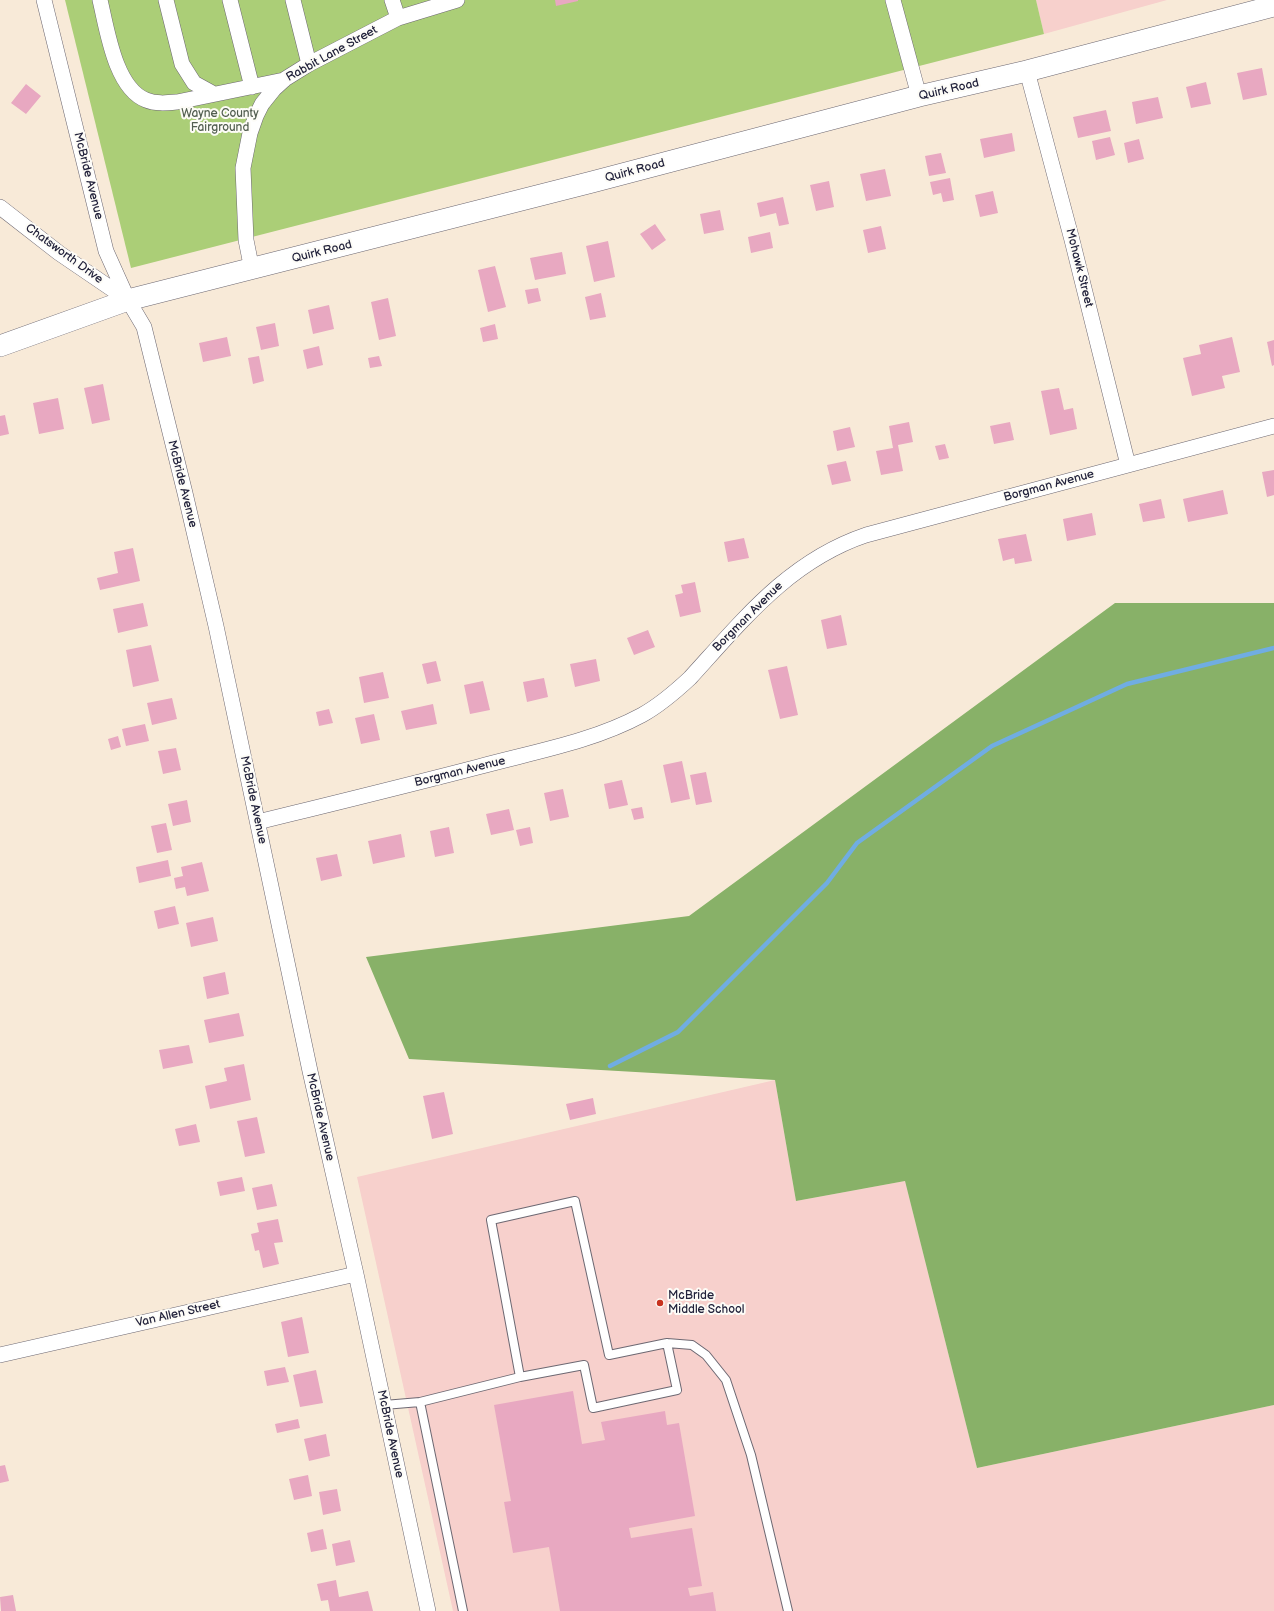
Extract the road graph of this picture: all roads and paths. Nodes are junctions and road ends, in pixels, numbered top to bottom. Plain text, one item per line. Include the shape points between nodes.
1 (44, 0) edge
2 (100, 0) edge
3 (166, 0) edge
4 (230, 0) edge
5 (293, 0) edge
6 (392, 0) edge
7 (458, 0) edge
8 (893, 0) edge
9 (1274, 6) edge
10 (398, 18) junction
11 (310, 64) junction
12 (1027, 71) junction
13 (285, 80) junction
14 (252, 87) junction
15 (214, 94) junction
16 (919, 96) junction
17 (0, 207) edge
18 (252, 270) junction
19 (128, 300) junction
20 (0, 346) edge
21 (1274, 426) edge
22 (1128, 465) junction
23 (258, 822) junction
24 (356, 1274) junction
25 (667, 1343) junction
26 (0, 1355) edge
27 (520, 1377) junction
28 (420, 1402) junction
29 (384, 1405) junction
30 (428, 1611) edge
31 (463, 1611) edge
32 (788, 1611) edge

1 - 19 street, McBride Avenue via 106,251
2 - 15 street via 120,74 130,88 145,100 161,104
3 - 15 street via 182,64 194,83
4 - 14 street
5 - 11 street
6 - 10 street
7 - 10 street, Rabbit Lane Street
8 - 16 street
9 - 12 street, Quirk Road
10 - 11 street, Rabbit Lane Street
11 - 13 street, Rabbit Lane Street
12 - 16 street, Quirk Road
12 - 22 street, Mohawk Street
13 - 14 street
13 - 18 street, Rabbit Lane Street via 262,104 245,152 243,168 246,240
14 - 15 street
16 - 18 street, Quirk Road
17 - 19 street, Chatsworth Drive via 59,253
18 - 19 street, Quirk Road
19 - 20 street, Quirk Road
19 - 23 street, McBride Avenue via 144,327 216,626
21 - 22 street, Borgman Avenue
22 - 23 street, Borgman Avenue via 866,535 832,548 800,568 771,591 676,691 643,714 614,729 454,774
23 - 24 street, McBride Avenue
24 - 26 street, Van Allen Street
24 - 29 street, McBride Avenue
25 - 27 lane via 677,1390 593,1408 584,1365
25 - 27 lane via 609,1355 575,1201 491,1220
25 - 32 lane via 692,1345 706,1354 726,1380 751,1455
27 - 28 lane
28 - 29 lane
28 - 31 lane
29 - 30 street, McBride Avenue

